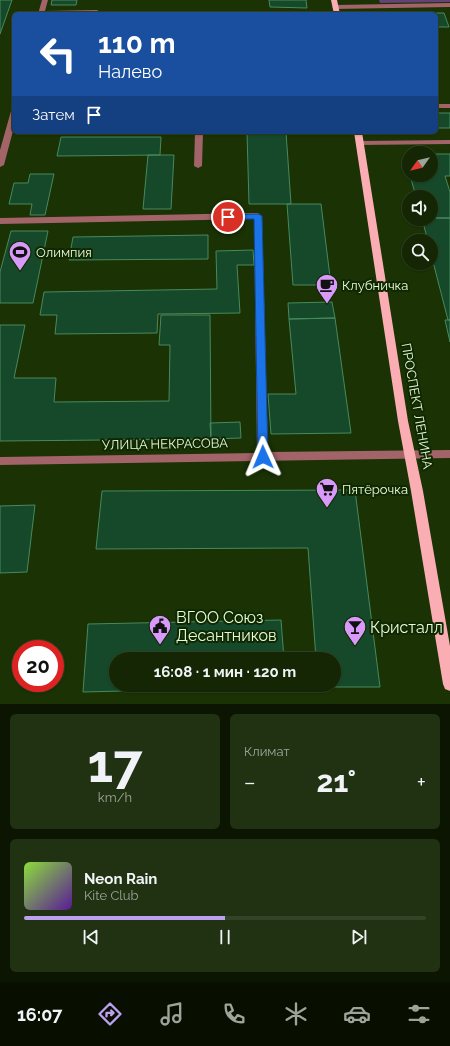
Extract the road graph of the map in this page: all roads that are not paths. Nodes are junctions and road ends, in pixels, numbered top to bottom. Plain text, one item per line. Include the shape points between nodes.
1 (45, 0) edge
2 (335, 3) edge
3 (450, 5) edge
4 (42, 12) edge
5 (438, 106) edge
6 (450, 106) edge
7 (12, 120) edge
8 (199, 134) edge
9 (358, 134) edge
10 (450, 142) edge
11 (360, 143) junction
12 (0, 164) edge
13 (198, 166) dead end
14 (0, 221) edge
15 (450, 454) edge
16 (409, 455) junction
17 (263, 457) junction
18 (0, 461) edge
19 (450, 684) edge

1 - 4 street
2 - 3 street
5 - 6 street
7 - 12 street
8 - 13 street
9 - 11 main road, ПРОСПЕКТ ЛЕНИНА
10 - 11 street
11 - 16 main road, ПРОСПЕКТ ЛЕНИНА
14 - 17 street via 258,216
15 - 16 street, УЛИЦА НЕКРАСОВА
16 - 17 street, УЛИЦА НЕКРАСОВА
16 - 19 main road, ПРОСПЕКТ ЛЕНИНА
17 - 18 street, УЛИЦА НЕКРАСОВА

